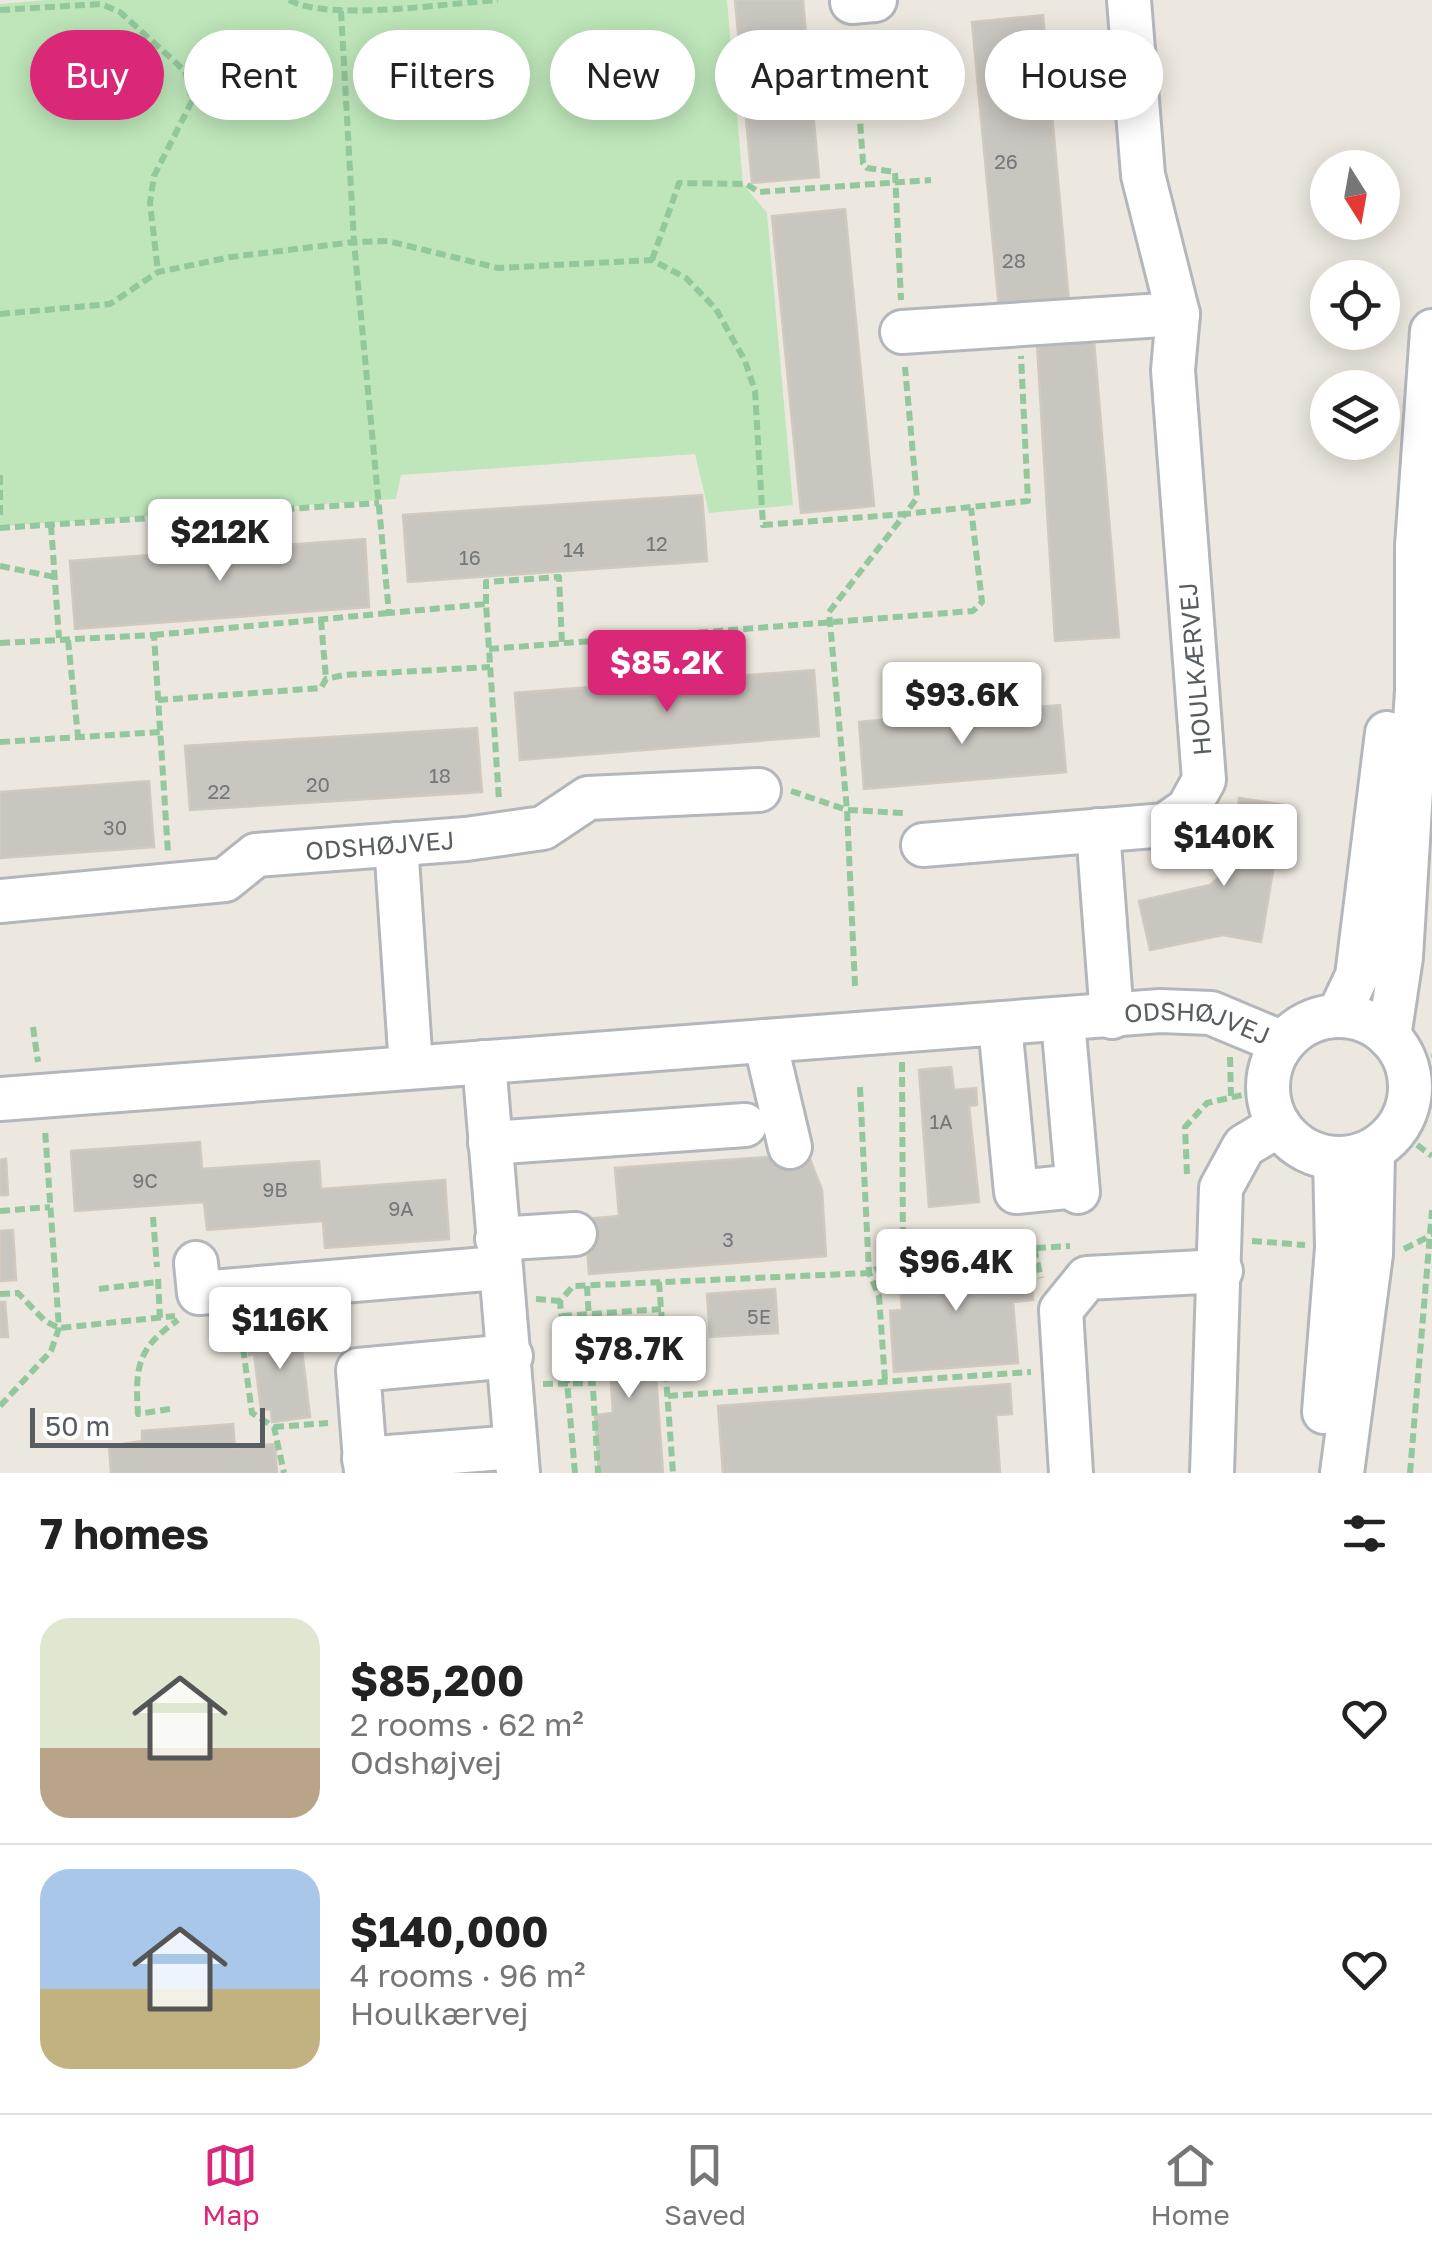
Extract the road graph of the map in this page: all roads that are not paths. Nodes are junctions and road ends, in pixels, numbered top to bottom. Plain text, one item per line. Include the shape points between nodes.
1 (1130, 0) edge
2 (1178, 314) junction
3 (1432, 331) edge
4 (902, 332) dead end
5 (1417, 546) junction
6 (759, 790) road end
7 (915, 829) road end
8 (1098, 830) junction
9 (396, 844) junction
10 (0, 901) edge
11 (1338, 1016) junction
12 (1112, 1017) junction
13 (1063, 1021) junction
14 (1000, 1025) junction
15 (1390, 1037) junction
16 (764, 1042) junction
17 (1282, 1044) junction
18 (484, 1062) junction
19 (410, 1067) junction
20 (0, 1099) edge
21 (745, 1125) dead end
22 (1279, 1125) junction
23 (490, 1143) junction
24 (1368, 1146) junction
25 (790, 1147) dead end
26 (575, 1234) dead end
27 (1354, 1251) junction
28 (498, 1253) junction
29 (1219, 1255) junction
30 (196, 1263) dead end
31 (512, 1372) junction
32 (517, 1460) edge
33 (365, 1466) edge
34 (1071, 1473) edge
35 (1212, 1473) edge
36 (1322, 1473) edge
37 (1342, 1473) edge

1 - 2 street, HOULKÆRVEJ via 1143,175
2 - 4 street
2 - 8 street, HOULKÆRVEJ via 1173,370 1204,780 1188,808 1165,826
3 - 5 street
5 - 11 street via 1368,916 1357,976
5 - 15 street via 1417,690
6 - 9 street, ODSHØJVEJ via 588,798 544,828
7 - 8 street, HOULKÆRVEJ
8 - 12 street, ODSHØJVEJ
9 - 10 street, ODSHØJVEJ via 256,855 224,880
9 - 19 street
11 - 15 street
11 - 17 street via 1317,1020
12 - 13 street, ODSHØJVEJ
12 - 17 street, ODSHØJVEJ via 1211,1013
13 - 14 street, ODSHØJVEJ
13 - 14 street via 1077,1189 1016,1192
14 - 16 street, ODSHØJVEJ
15 - 24 street via 1406,1064 1410,1098
16 - 18 street, ODSHØJVEJ
16 - 25 street
17 - 22 street via 1268,1089
18 - 19 street, ODSHØJVEJ
18 - 23 street
19 - 20 street, ODSHØJVEJ
21 - 23 street
22 - 24 street via 1306,1150
22 - 29 street via 1244,1146 1221,1188
23 - 28 street
24 - 27 street
26 - 28 street
27 - 36 street
27 - 37 street
28 - 30 street via 199,1293
28 - 31 street
29 - 34 street via 1087,1278 1061,1310
29 - 35 street
31 - 32 street
31 - 33 street via 358,1370
32 - 33 street

